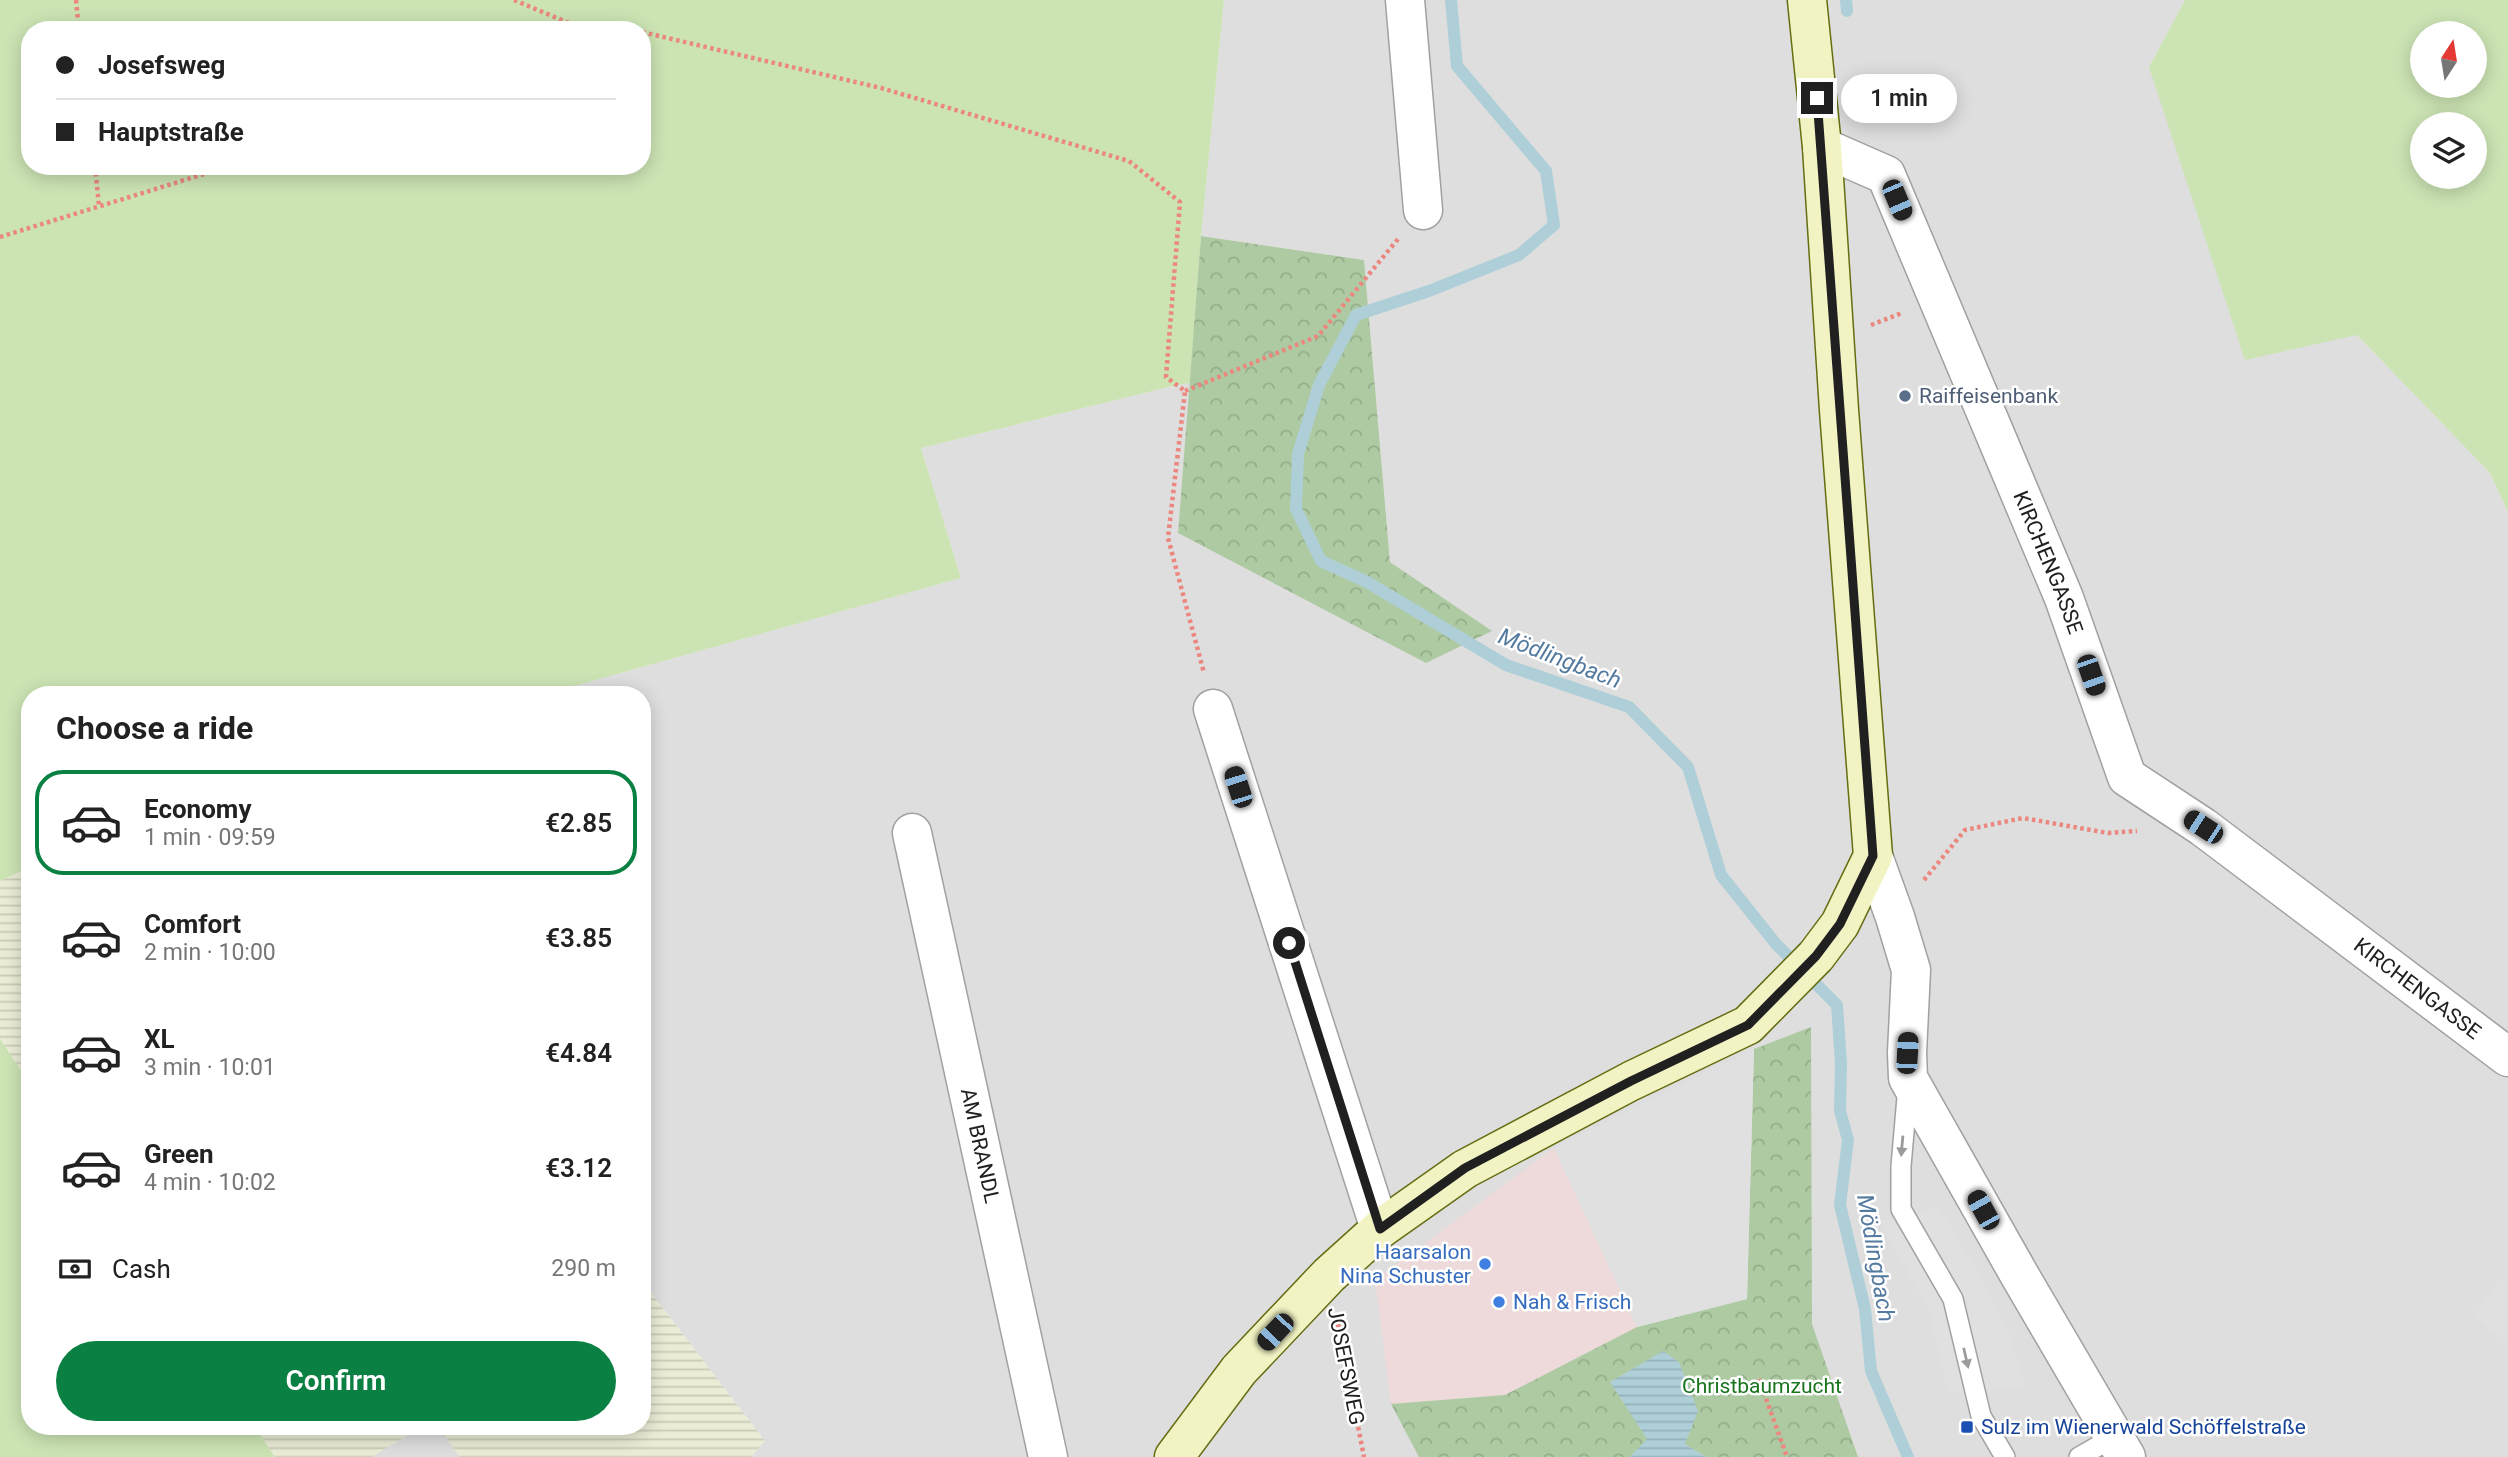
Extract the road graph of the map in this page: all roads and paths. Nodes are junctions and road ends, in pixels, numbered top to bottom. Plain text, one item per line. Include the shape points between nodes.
1 (76, 0) edge
2 (514, 0) edge
3 (1405, 0) edge
4 (1807, 0) edge
5 (78, 21) edge
6 (557, 21) edge
7 (651, 34) edge
8 (1822, 148) junction
9 (96, 175) edge
10 (201, 175) edge
11 (99, 206) junction
12 (1423, 209) joint
13 (0, 237) edge
14 (1185, 391) junction
15 (1213, 709) joint
16 (2203, 827) junction
17 (912, 834) dead end
18 (1873, 856) junction
19 (1895, 917) junction
20 (2508, 1057) edge
21 (1908, 1078) junction
22 (1380, 1229) junction
23 (1329, 1275) junction
24 (1759, 1379) dead end
25 (2120, 1447) edge
26 (1048, 1457) edge
27 (1174, 1457) edge
28 (1364, 1457) edge
29 (1787, 1457) edge
30 (2005, 1457) edge
31 (2079, 1457) edge

1 - 5 path
2 - 6 path
3 - 12 street
4 - 8 main road
7 - 14 path via 881,88 1129,161 1180,202 1166,377
8 - 16 street, KIRCHENGASSE via 1886,175 2064,598 2127,777
8 - 18 main road
9 - 11 path
10 - 11 path
11 - 13 path
12 - 14 path via 1318,336
14 - 15 path via 1168,538
15 - 22 street
16 - 19 path via 2108,832 2023,818 1965,830
16 - 20 street, KIRCHENGASSE
17 - 26 street, AM BRANDL
18 - 19 street
18 - 22 main road via 1840,924 1816,956 1748,1025 1465,1168
19 - 21 street via 1911,970
21 - 25 street
21 -> 30 lane via 1901,1209 1953,1298 1981,1416
22 - 23 main road
23 - 27 main road via 1239,1370
23 - 28 path, JOSEFSWEG
24 - 29 path
25 - 31 lane

